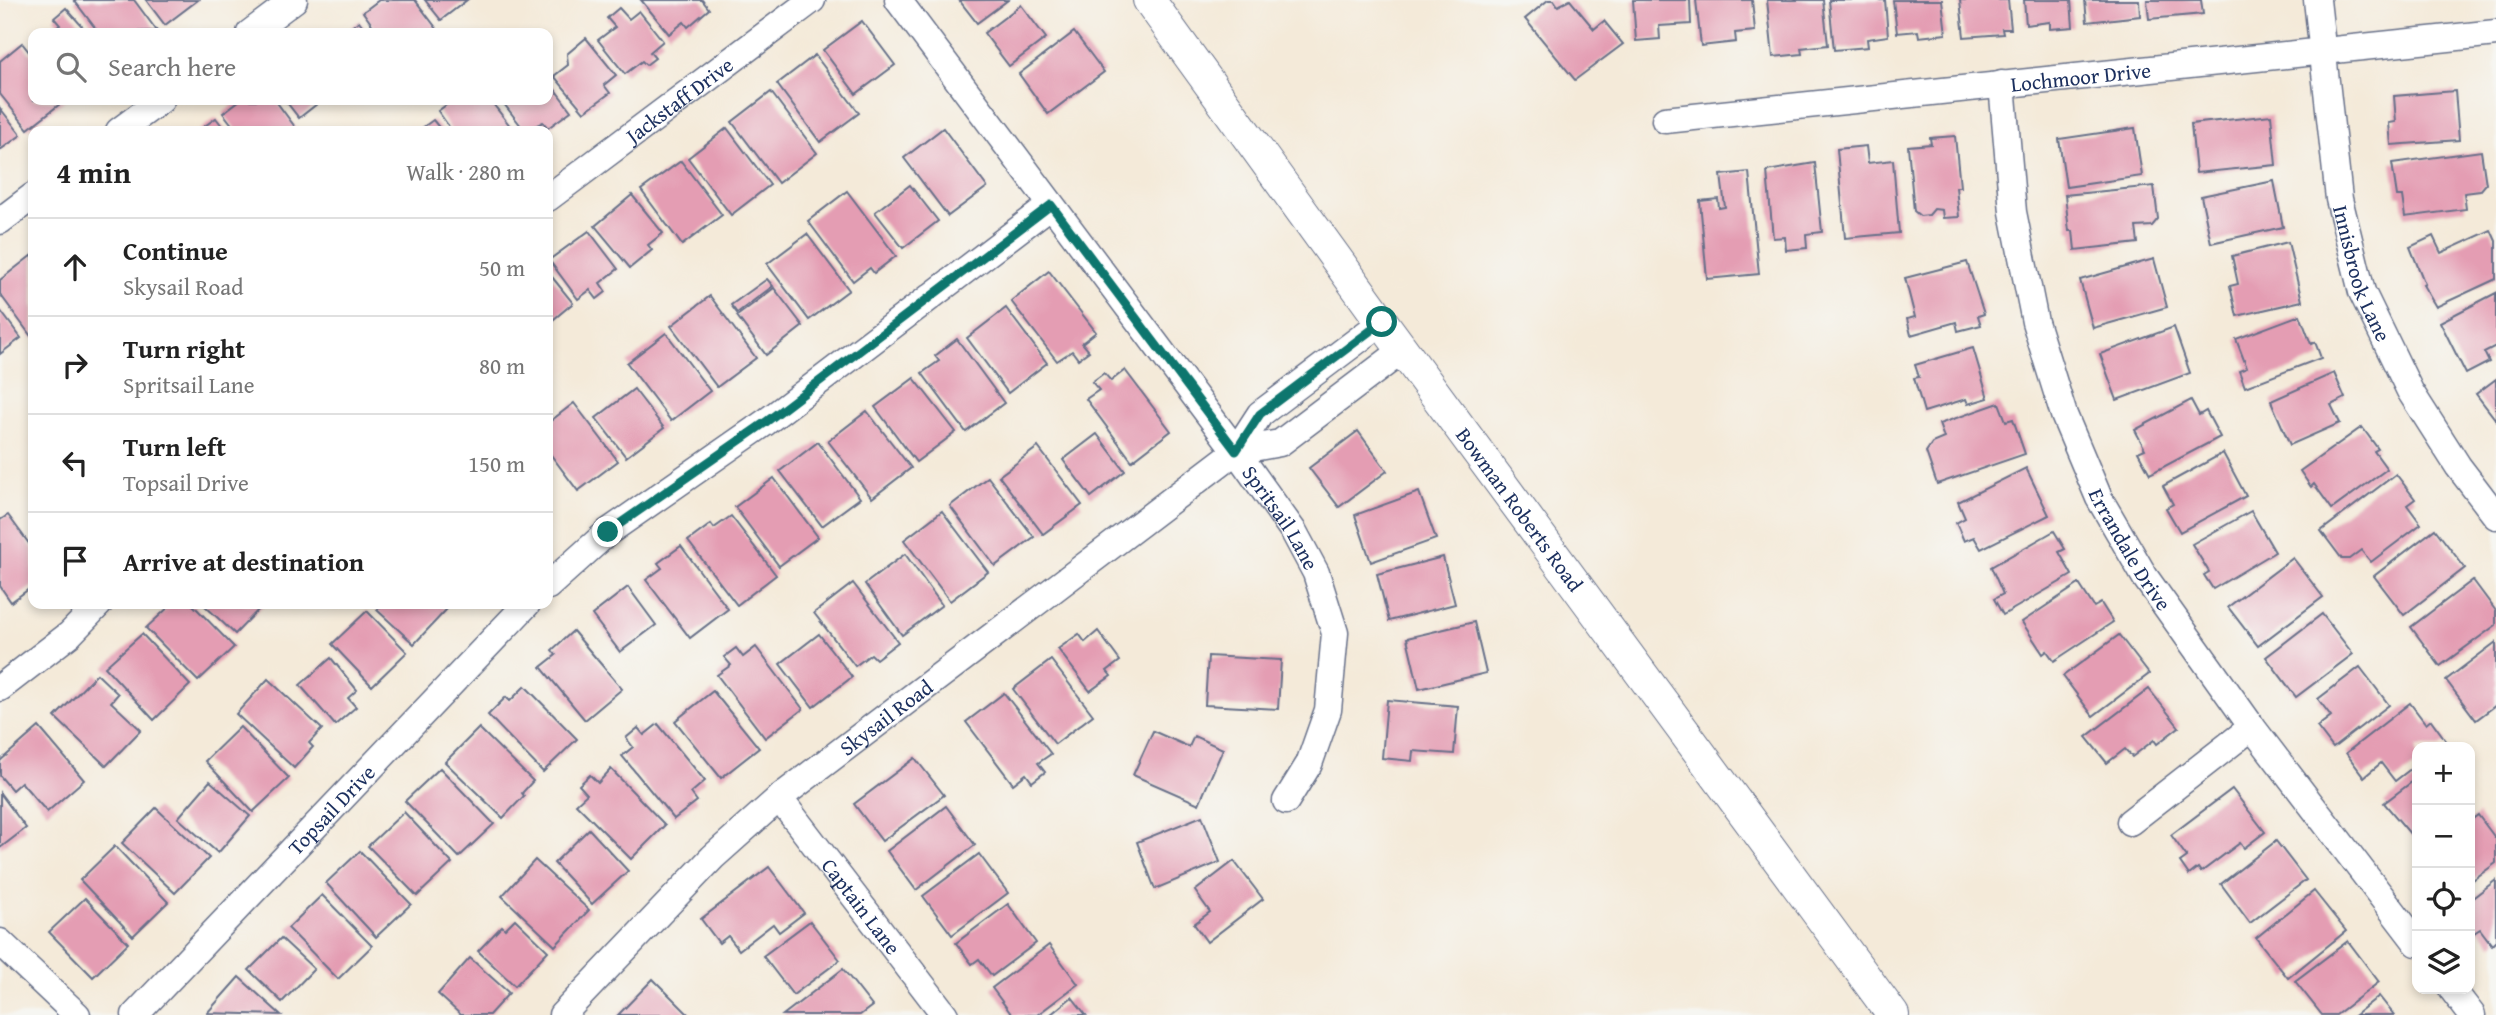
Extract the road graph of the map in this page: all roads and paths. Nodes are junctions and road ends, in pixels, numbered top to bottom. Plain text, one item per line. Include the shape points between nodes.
1 (294, 0) edge
2 (812, 0) edge
3 (898, 0) edge
4 (1149, 0) edge
5 (2317, 0) edge
6 (257, 28) edge
7 (2496, 33) edge
8 (2323, 50) junction
9 (2001, 84) junction
10 (154, 105) edge
11 (1665, 120) dead end
12 (126, 126) edge
13 (553, 194) edge
14 (28, 200) edge
15 (1051, 205) junction
16 (0, 221) edge
17 (1382, 322) junction
18 (1403, 350) junction
19 (1236, 451) junction
20 (2496, 516) edge
21 (553, 582) edge
22 (94, 609) edge
23 (522, 609) edge
24 (0, 688) edge
25 (2252, 727) junction
26 (779, 798) junction
27 (1286, 801) dead end
28 (2130, 822) dead end
29 (2412, 936) edge
30 (0, 942) edge
31 (2456, 994) edge
32 (77, 1015) edge
33 (135, 1015) edge
34 (562, 1015) edge
35 (945, 1015) edge
36 (1894, 1015) edge
37 (2472, 1015) edge

1 - 6 street
2 - 13 street, Jackstaff Drive
3 - 15 street, Spritsail Lane
4 - 17 street, Bowman Roberts Road
5 - 8 street, Innisbrook Lane
7 - 8 street, Lochmoor Drive
8 - 9 street, Lochmoor Drive
8 - 20 street, Innisbrook Lane via 2339,199 2362,292 2410,391
9 - 11 street, Lochmoor Drive
9 - 25 street, Errandale Drive via 2013,212 2035,322 2064,415 2099,498 2145,578
10 - 12 street
14 - 16 street
15 - 19 street, Spritsail Lane
15 - 21 street via 766,422 608,532
17 - 18 street, Bowman Roberts Road
17 - 19 street, Skysail Road via 1260,414
18 - 19 street, Skysail Road via 1280,443
18 - 36 street, Bowman Roberts Road
19 - 26 street, Skysail Road
19 - 27 street, Spritsail Lane via 1294,532 1315,573 1335,633 1328,710 1309,764
22 - 24 street via 70,634
23 - 33 street, Topsail Drive
25 - 28 street
25 - 29 street, Errandale Drive
26 - 34 street, Skysail Road via 713,857
26 - 35 street, Captain Lane
30 - 32 street
31 - 37 street

